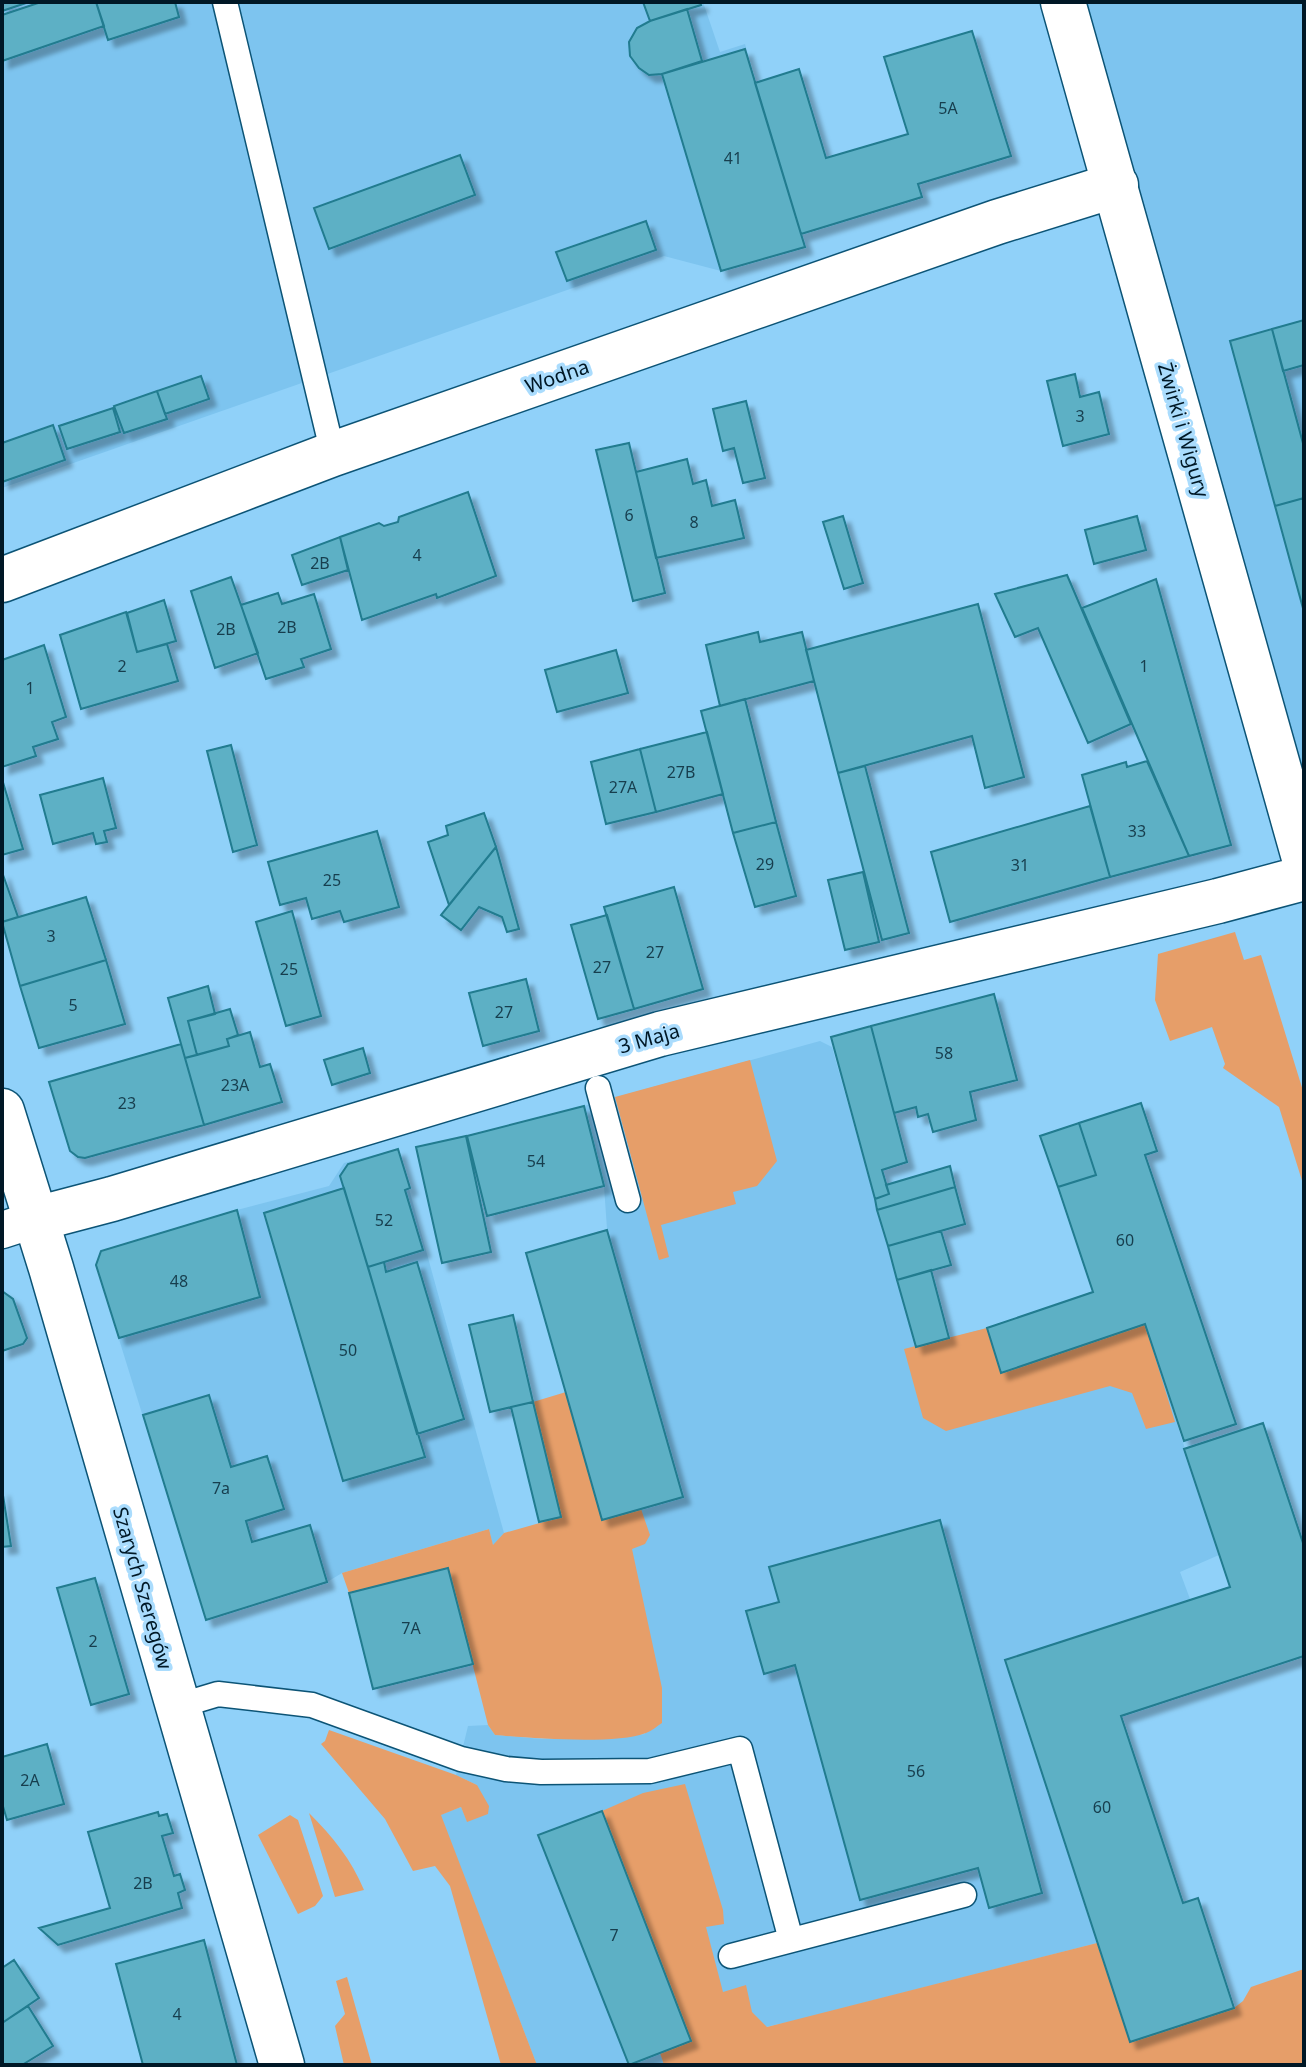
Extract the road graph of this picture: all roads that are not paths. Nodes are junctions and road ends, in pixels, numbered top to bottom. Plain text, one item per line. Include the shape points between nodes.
1 (225, 2) edge
2 (1063, 2) edge
3 (1116, 185) junction
4 (333, 454) junction
5 (2, 580) edge
6 (1304, 858) edge
7 (1304, 878) edge
8 (598, 1088) dead end
9 (2, 1111) edge
10 (628, 1200) dead end
11 (19, 1224) edge
12 (178, 1706) junction
13 (964, 1895) dead end
14 (791, 1940) junction
15 (731, 1956) dead end
16 (282, 2065) edge

1 - 4 lane
2 - 3 street, Żwirki i Wigury
3 - 4 street, Wodna
3 - 6 street, Żwirki i Wigury
4 - 5 street, Wodna
7 - 11 street, 3 Maja via 660,1034
8 - 10 lane
9 - 11 street, Szarych Szeregów
11 - 12 street, Szarych Szeregów
12 - 14 lane via 218,1694 312,1705 461,1759 541,1772 650,1771 740,1749
12 - 16 street, Szarych Szeregów
13 - 14 lane
14 - 15 lane

